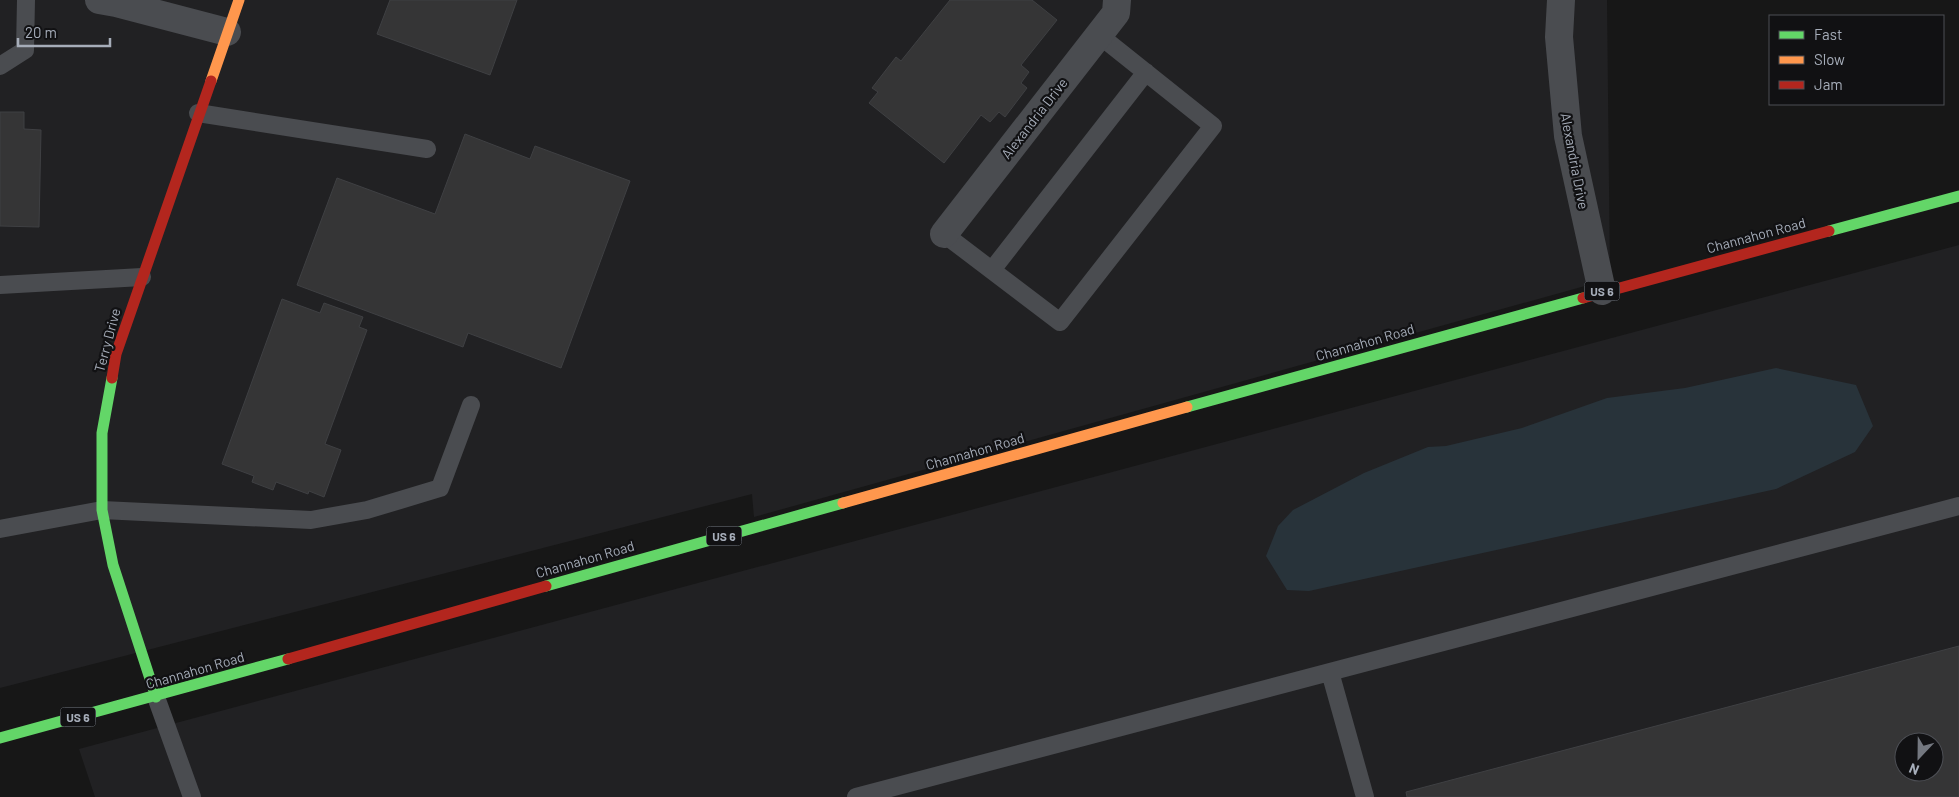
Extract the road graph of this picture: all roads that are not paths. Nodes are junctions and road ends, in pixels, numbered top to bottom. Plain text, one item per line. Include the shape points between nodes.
1 (26, 0) edge
2 (100, 0) edge
3 (239, 0) edge
4 (1117, 0) edge
5 (1561, 0) edge
6 (227, 32) junction
7 (1099, 35) junction
8 (0, 66) edge
9 (1146, 72) junction
10 (198, 113) junction
11 (427, 149) dead end
12 (1959, 196) edge
13 (944, 234) joint
14 (992, 270) junction
15 (142, 278) junction
16 (0, 284) edge
17 (1602, 291) junction
18 (471, 405) dead end
19 (1959, 506) edge
20 (102, 510) junction
21 (0, 529) edge
22 (1330, 672) junction
23 (156, 697) junction
24 (0, 738) edge
25 (192, 797) edge
26 (856, 797) edge
27 (1365, 797) edge

1 - 8 lane via 26,50
2 - 6 street
3 - 6 main road, Terry Drive
4 - 7 street, Alexandria Drive via 1116,13
5 - 17 street, Alexandria Drive via 1559,37 1568,136
6 - 10 main road, Terry Drive
7 - 9 lane
7 - 13 street, Alexandria Drive
9 - 14 lane
9 - 14 lane via 1213,126 1060,322
10 - 11 lane
10 - 15 main road, Terry Drive
12 - 17 main road, Channahon Road / US 6
13 - 14 lane
15 - 16 lane
15 - 20 main road, Terry Drive via 116,354 102,433
17 - 23 main road, Channahon Road / US 6
18 - 20 lane via 440,488 367,510 311,520
19 - 22 lane
20 - 21 lane
20 - 23 main road, Terry Drive via 113,566
22 - 26 lane
22 - 27 lane
23 - 24 main road, Channahon Road / US 6
23 - 25 lane

